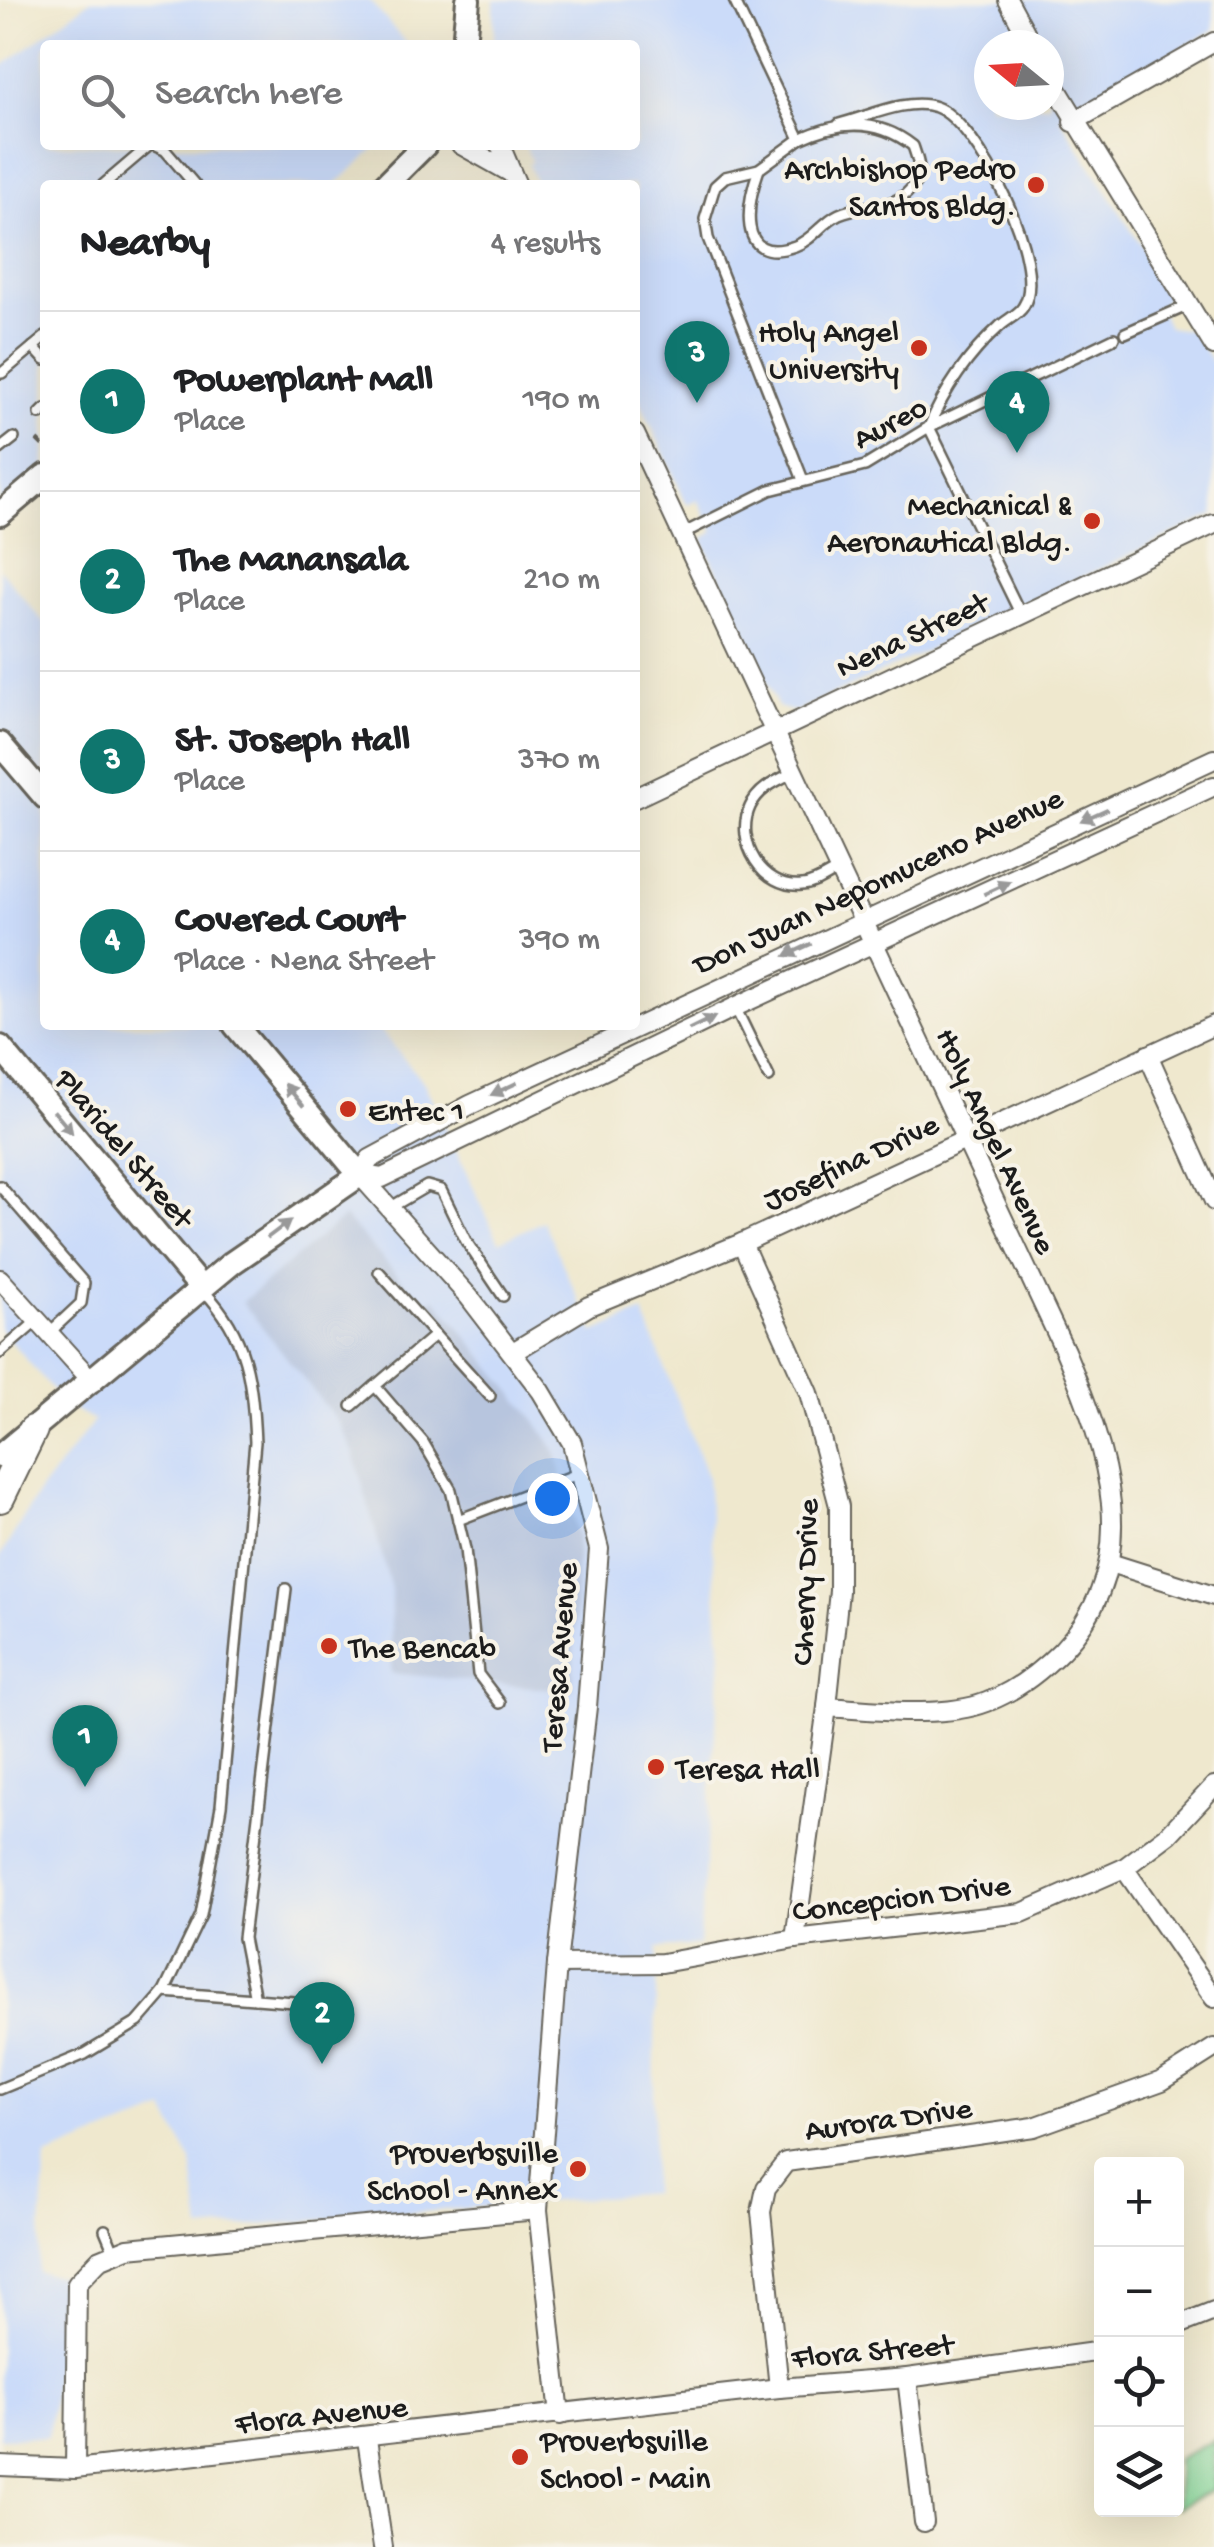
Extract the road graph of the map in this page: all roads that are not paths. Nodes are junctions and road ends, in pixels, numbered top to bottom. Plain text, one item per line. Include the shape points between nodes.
1 (468, 0) edge
2 (734, 0) edge
3 (1008, 0) edge
4 (1024, 30) edge
5 (464, 40) edge
6 (1214, 42) edge
7 (1064, 104) edge
8 (1074, 122) junction
9 (839, 124) junction
10 (800, 139) junction
11 (146, 150) edge
12 (165, 150) edge
13 (420, 150) edge
14 (469, 150) edge
15 (502, 150) edge
16 (759, 168) junction
17 (514, 179) edge
18 (108, 180) edge
19 (191, 180) edge
20 (391, 180) edge
21 (1189, 305) junction
22 (1126, 333) dead end
23 (1114, 338) dead end
24 (40, 341) edge
25 (1214, 346) edge
26 (33, 347) junction
27 (40, 355) edge
28 (2, 373) edge
29 (930, 427) junction
30 (14, 438) dead end
31 (640, 445) edge
32 (0, 449) edge
33 (40, 480) edge
34 (803, 480) junction
35 (0, 514) edge
36 (1214, 524) edge
37 (682, 534) junction
38 (1021, 615) junction
39 (774, 732) junction
40 (4, 758) edge
41 (1214, 759) edge
42 (792, 772) junction
43 (1214, 786) edge
44 (40, 793) edge
45 (640, 796) edge
46 (1126, 801) junction
47 (1137, 823) junction
48 (838, 869) junction
49 (861, 920) junction
50 (873, 946) junction
51 (736, 1007) junction
52 (640, 1025) edge
53 (1214, 1025) edge
54 (239, 1030) edge
55 (629, 1030) edge
56 (606, 1041) junction
57 (0, 1047) edge
58 (1148, 1055) junction
59 (616, 1066) junction
60 (769, 1076) dead end
61 (965, 1140) junction
62 (360, 1174) junction
63 (0, 1186) edge
64 (1214, 1201) edge
65 (392, 1206) junction
66 (742, 1242) junction
67 (379, 1272) dead end
68 (0, 1278) edge
69 (202, 1289) junction
70 (503, 1296) dead end
71 (43, 1327) junction
72 (435, 1335) junction
73 (0, 1352) edge
74 (513, 1352) junction
75 (93, 1382) junction
76 (376, 1386) junction
77 (490, 1396) dead end
78 (352, 1406) dead end
79 (33, 1430) junction
80 (0, 1456) edge
81 (580, 1473) junction
82 (0, 1498) edge
83 (458, 1520) junction
84 (1110, 1563) junction
85 (286, 1589) dead end
86 (1214, 1596) edge
87 (500, 1703) dead end
88 (828, 1707) junction
89 (1214, 1786) edge
90 (1124, 1868) junction
91 (795, 1940) junction
92 (557, 1964) junction
93 (164, 1992) junction
94 (1214, 1998) edge
95 (256, 1999) junction
96 (294, 2002) dead end
97 (1214, 2048) edge
98 (0, 2089) edge
99 (538, 2210) junction
100 (105, 2230) dead end
101 (115, 2254) junction
102 (1214, 2312) edge
103 (1184, 2323) edge
104 (1094, 2352) edge
105 (906, 2378) junction
106 (780, 2388) junction
107 (647, 2404) joint
108 (560, 2416) junction
109 (367, 2439) junction
110 (0, 2466) edge
111 (75, 2469) junction
112 (924, 2522) dead end
113 (382, 2547) edge

1 - 5 street
2 - 10 lane
3 - 4 street
6 - 8 street
7 - 8 street
8 - 21 street
9 - 10 lane
9 - 16 lane via 901,136 916,156 916,182 894,203 841,213 794,247 769,248 747,226
9 - 29 lane via 918,102 958,120 1022,241 1028,293 1023,308 957,376
10 - 16 lane
11 - 18 lane
12 - 19 lane
13 - 20 street
14 - 17 street
15 - 17 street
16 - 34 lane via 714,186 705,219
21 - 22 lane
21 - 25 street
23 - 29 lane, Aureo
24 - 26 lane
26 - 27 lane
26 - 28 lane
29 - 34 lane, Aureo via 864,466
29 - 38 lane
30 - 32 lane
31 - 37 street, Holy Angel Avenue
33 - 35 street
34 - 37 lane, Aureo via 739,503
36 - 38 street, Nena Street
37 - 39 street, Holy Angel Avenue
38 - 39 street, Nena Street
39 - 42 street, Holy Angel Avenue
39 - 45 street, Nena Street
40 - 44 street
41 - 46 street, Don Juan Nepomuceno Avenue
42 - 48 street, Holy Angel Avenue
42 - 48 lane via 760,792 750,808 746,836 756,863 770,878 798,886
43 - 47 street, Don Juan Nepomuceno Avenue
46 - 47 street
46 -> 49 street, Don Juan Nepomuceno Avenue
50 -> 47 street, Don Juan Nepomuceno Avenue
48 - 49 street, Holy Angel Avenue
49 - 50 street, Holy Angel Avenue
49 -> 52 street, Don Juan Nepomuceno Avenue
50 - 51 street, Don Juan Nepomuceno Avenue
50 - 61 street, Holy Angel Avenue
59 -> 51 street, Don Juan Nepomuceno Avenue
51 - 60 lane
53 - 58 street, Josefina Drive
62 -> 54 street, Teresa Avenue
55 -> 56 street, Don Juan Nepomuceno Avenue
56 - 59 street
56 -> 62 street, Don Juan Nepomuceno Avenue via 399,1143 370,1159
57 -> 69 street, Plaridel Street
58 - 61 street, Josefina Drive
58 - 64 street
59 - 62 street, Don Juan Nepomuceno Avenue via 382,1178
61 - 66 street, Josefina Drive
61 - 84 street, Holy Angel Avenue via 1093,1417 1111,1499
62 - 65 street, Teresa Avenue
69 -> 62 street, Don Juan Nepomuceno Avenue
63 - 71 lane via 84,1283 81,1304
65 - 70 lane via 428,1186 441,1190
65 - 74 street, Teresa Avenue
66 - 74 street, Josefina Drive via 588,1306
66 - 88 street, Cherry Drive via 809,1393 837,1487 839,1591
67 - 72 lane
68 - 71 street
69 - 75 street, Don Juan Nepomuceno Avenue
69 - 93 lane via 234,1326 252,1385 255,1442 221,1806 202,1915
71 - 73 lane
71 - 75 street
72 - 76 lane
72 - 77 lane
74 - 81 street, Teresa Avenue via 572,1444
75 - 79 street, Don Juan Nepomuceno Avenue
76 - 78 lane
76 - 83 lane via 423,1442 451,1490
79 - 80 street, Don Juan Nepomuceno Avenue
79 - 82 main road
81 - 83 lane
81 - 92 street, Teresa Avenue via 599,1549
83 - 87 lane via 478,1674
84 - 86 street
84 - 88 street, Holy Angel Avenue via 1106,1585 1080,1631 1032,1679 985,1704 912,1712
85 - 95 lane via 243,1938
88 - 91 street, Cherry Drive
89 - 90 street, Concepcion Drive via 1169,1834
90 - 91 street, Concepcion Drive via 1022,1913
90 - 94 street
91 - 92 street, Concepcion Drive via 662,1963
92 - 99 street, Teresa Avenue
93 - 95 lane
93 - 98 lane via 138,2022 86,2054
95 - 96 lane
97 - 106 street, Aurora Drive via 1162,2080 1034,2127 786,2162 766,2188 761,2212
99 - 101 street
99 - 108 street, Teresa Avenue
100 - 101 lane
101 - 111 street via 98,2260 77,2283
102 - 103 street
104 - 105 street, Flora Street
105 - 106 street, Flora Street
105 - 112 street
106 - 107 street, Flora Street
107 - 108 street, Flora Avenue
108 - 109 street, Flora Avenue
109 - 111 street, Flora Avenue
109 - 113 street
110 - 111 street, Flora Avenue

